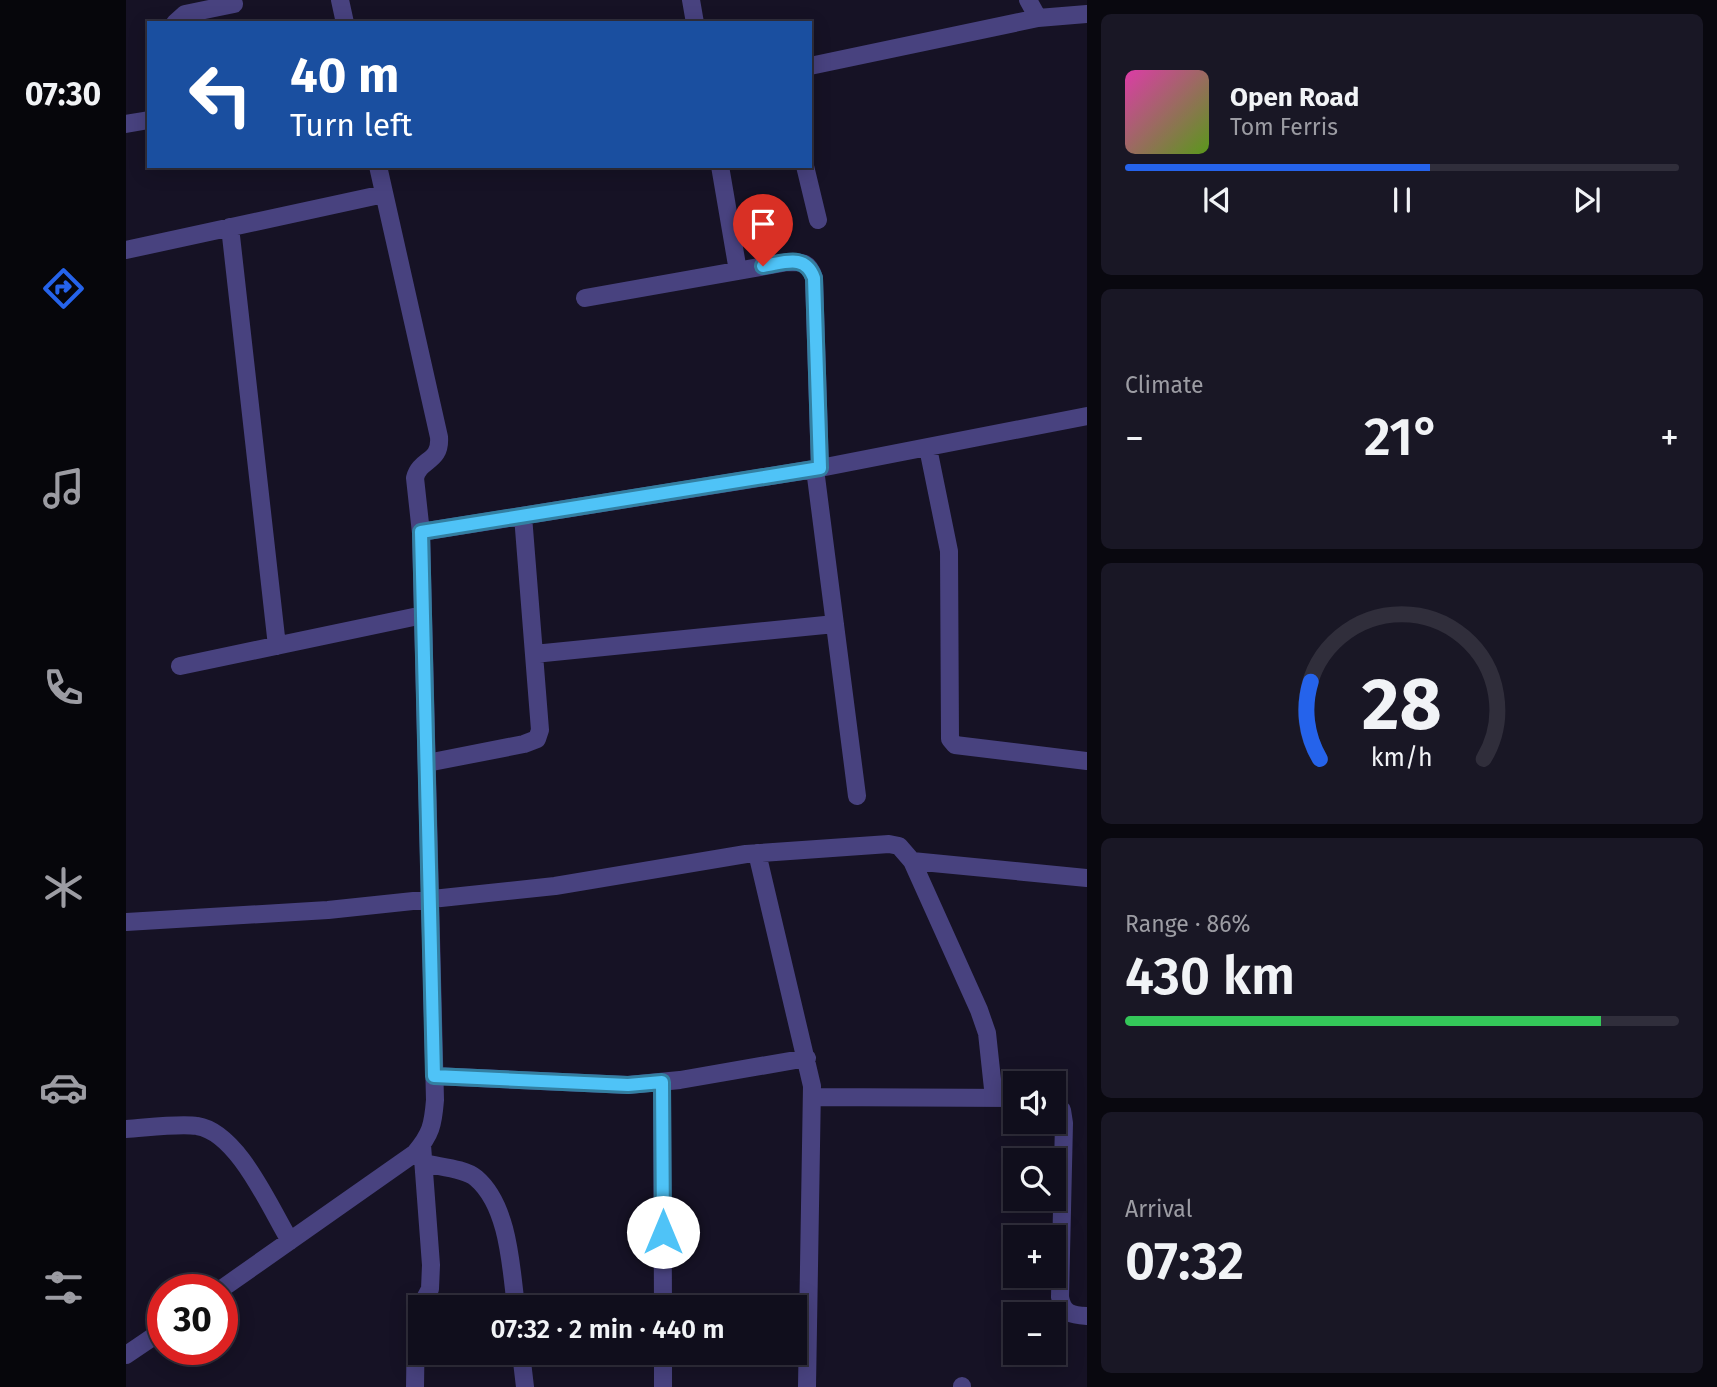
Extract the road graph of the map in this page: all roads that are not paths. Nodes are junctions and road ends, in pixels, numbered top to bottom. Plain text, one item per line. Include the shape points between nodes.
1 (340, 0) edge
2 (691, 0) edge
3 (1028, 0) edge
4 (234, 4) dead end
5 (1087, 15) edge
6 (1038, 18) junction
7 (178, 21) edge
8 (345, 21) edge
9 (695, 21) edge
10 (812, 66) edge
11 (147, 120) edge
12 (126, 124) edge
13 (378, 168) edge
14 (720, 168) edge
15 (805, 168) edge
16 (384, 194) junction
17 (818, 220) dead end
18 (230, 228) junction
19 (126, 250) edge
20 (738, 271) junction
21 (585, 298) dead end
22 (1087, 416) edge
23 (928, 448) junction
24 (818, 469) junction
25 (523, 516) junction
26 (421, 533) junction
27 (423, 615) junction
28 (835, 624) junction
29 (276, 646) junction
30 (534, 654) junction
31 (180, 666) dead end
32 (1087, 761) edge
33 (427, 763) junction
34 (858, 796) dead end
35 (757, 853) junction
36 (912, 861) junction
37 (1087, 878) edge
38 (430, 899) junction
39 (126, 922) edge
40 (807, 1058) junction
41 (434, 1076) junction
42 (662, 1082) junction
43 (812, 1097) junction
44 (994, 1098) junction
45 (1003, 1098) edge
46 (126, 1129) edge
47 (1064, 1134) edge
48 (423, 1154) junction
49 (290, 1241) junction
50 (238, 1277) edge
51 (515, 1295) edge
52 (663, 1295) edge
53 (1087, 1316) edge
54 (147, 1341) edge
55 (126, 1355) edge
56 (522, 1365) edge
57 (663, 1365) edge
58 (415, 1387) edge
59 (524, 1387) edge
60 (663, 1387) edge
61 (807, 1387) edge

1 - 8 street
2 - 9 street
3 - 6 street
4 - 7 street
5 - 6 street
6 - 10 street
11 - 12 street
13 - 16 street
14 - 20 street
15 - 17 street
16 - 18 street
16 - 26 street via 439,437 437,454 417,470 415,478
18 - 19 street
18 - 29 street
20 - 21 street
20 - 24 street via 788,262 804,262 810,267 814,278
22 - 23 street
23 - 24 street
23 - 32 street via 950,551 950,739 955,745
24 - 25 street
24 - 28 street
25 - 26 street
25 - 30 street
26 - 27 street
27 - 29 street
27 - 33 street
28 - 30 street
28 - 34 street
29 - 31 street
30 - 33 street via 541,730 537,739
33 - 38 street
35 - 36 street via 880,843 899,846
35 - 38 street via 555,886
35 - 40 street
36 - 37 street
36 - 44 street via 983,1021
38 - 39 street
38 - 41 street
40 - 42 street
40 - 43 street
41 - 42 street via 628,1085
41 - 48 street via 433,1124
42 - 52 street
43 - 44 street
43 - 61 street
44 - 45 street
46 - 49 street via 197,1125 216,1134 240,1156
47 - 53 street via 1061,1305 1071,1315
48 - 49 street via 415,1153
48 - 51 street via 469,1174 487,1193 508,1242
48 - 58 street via 431,1277 416,1321
49 - 50 street
54 - 55 street
56 - 59 street
57 - 60 street

